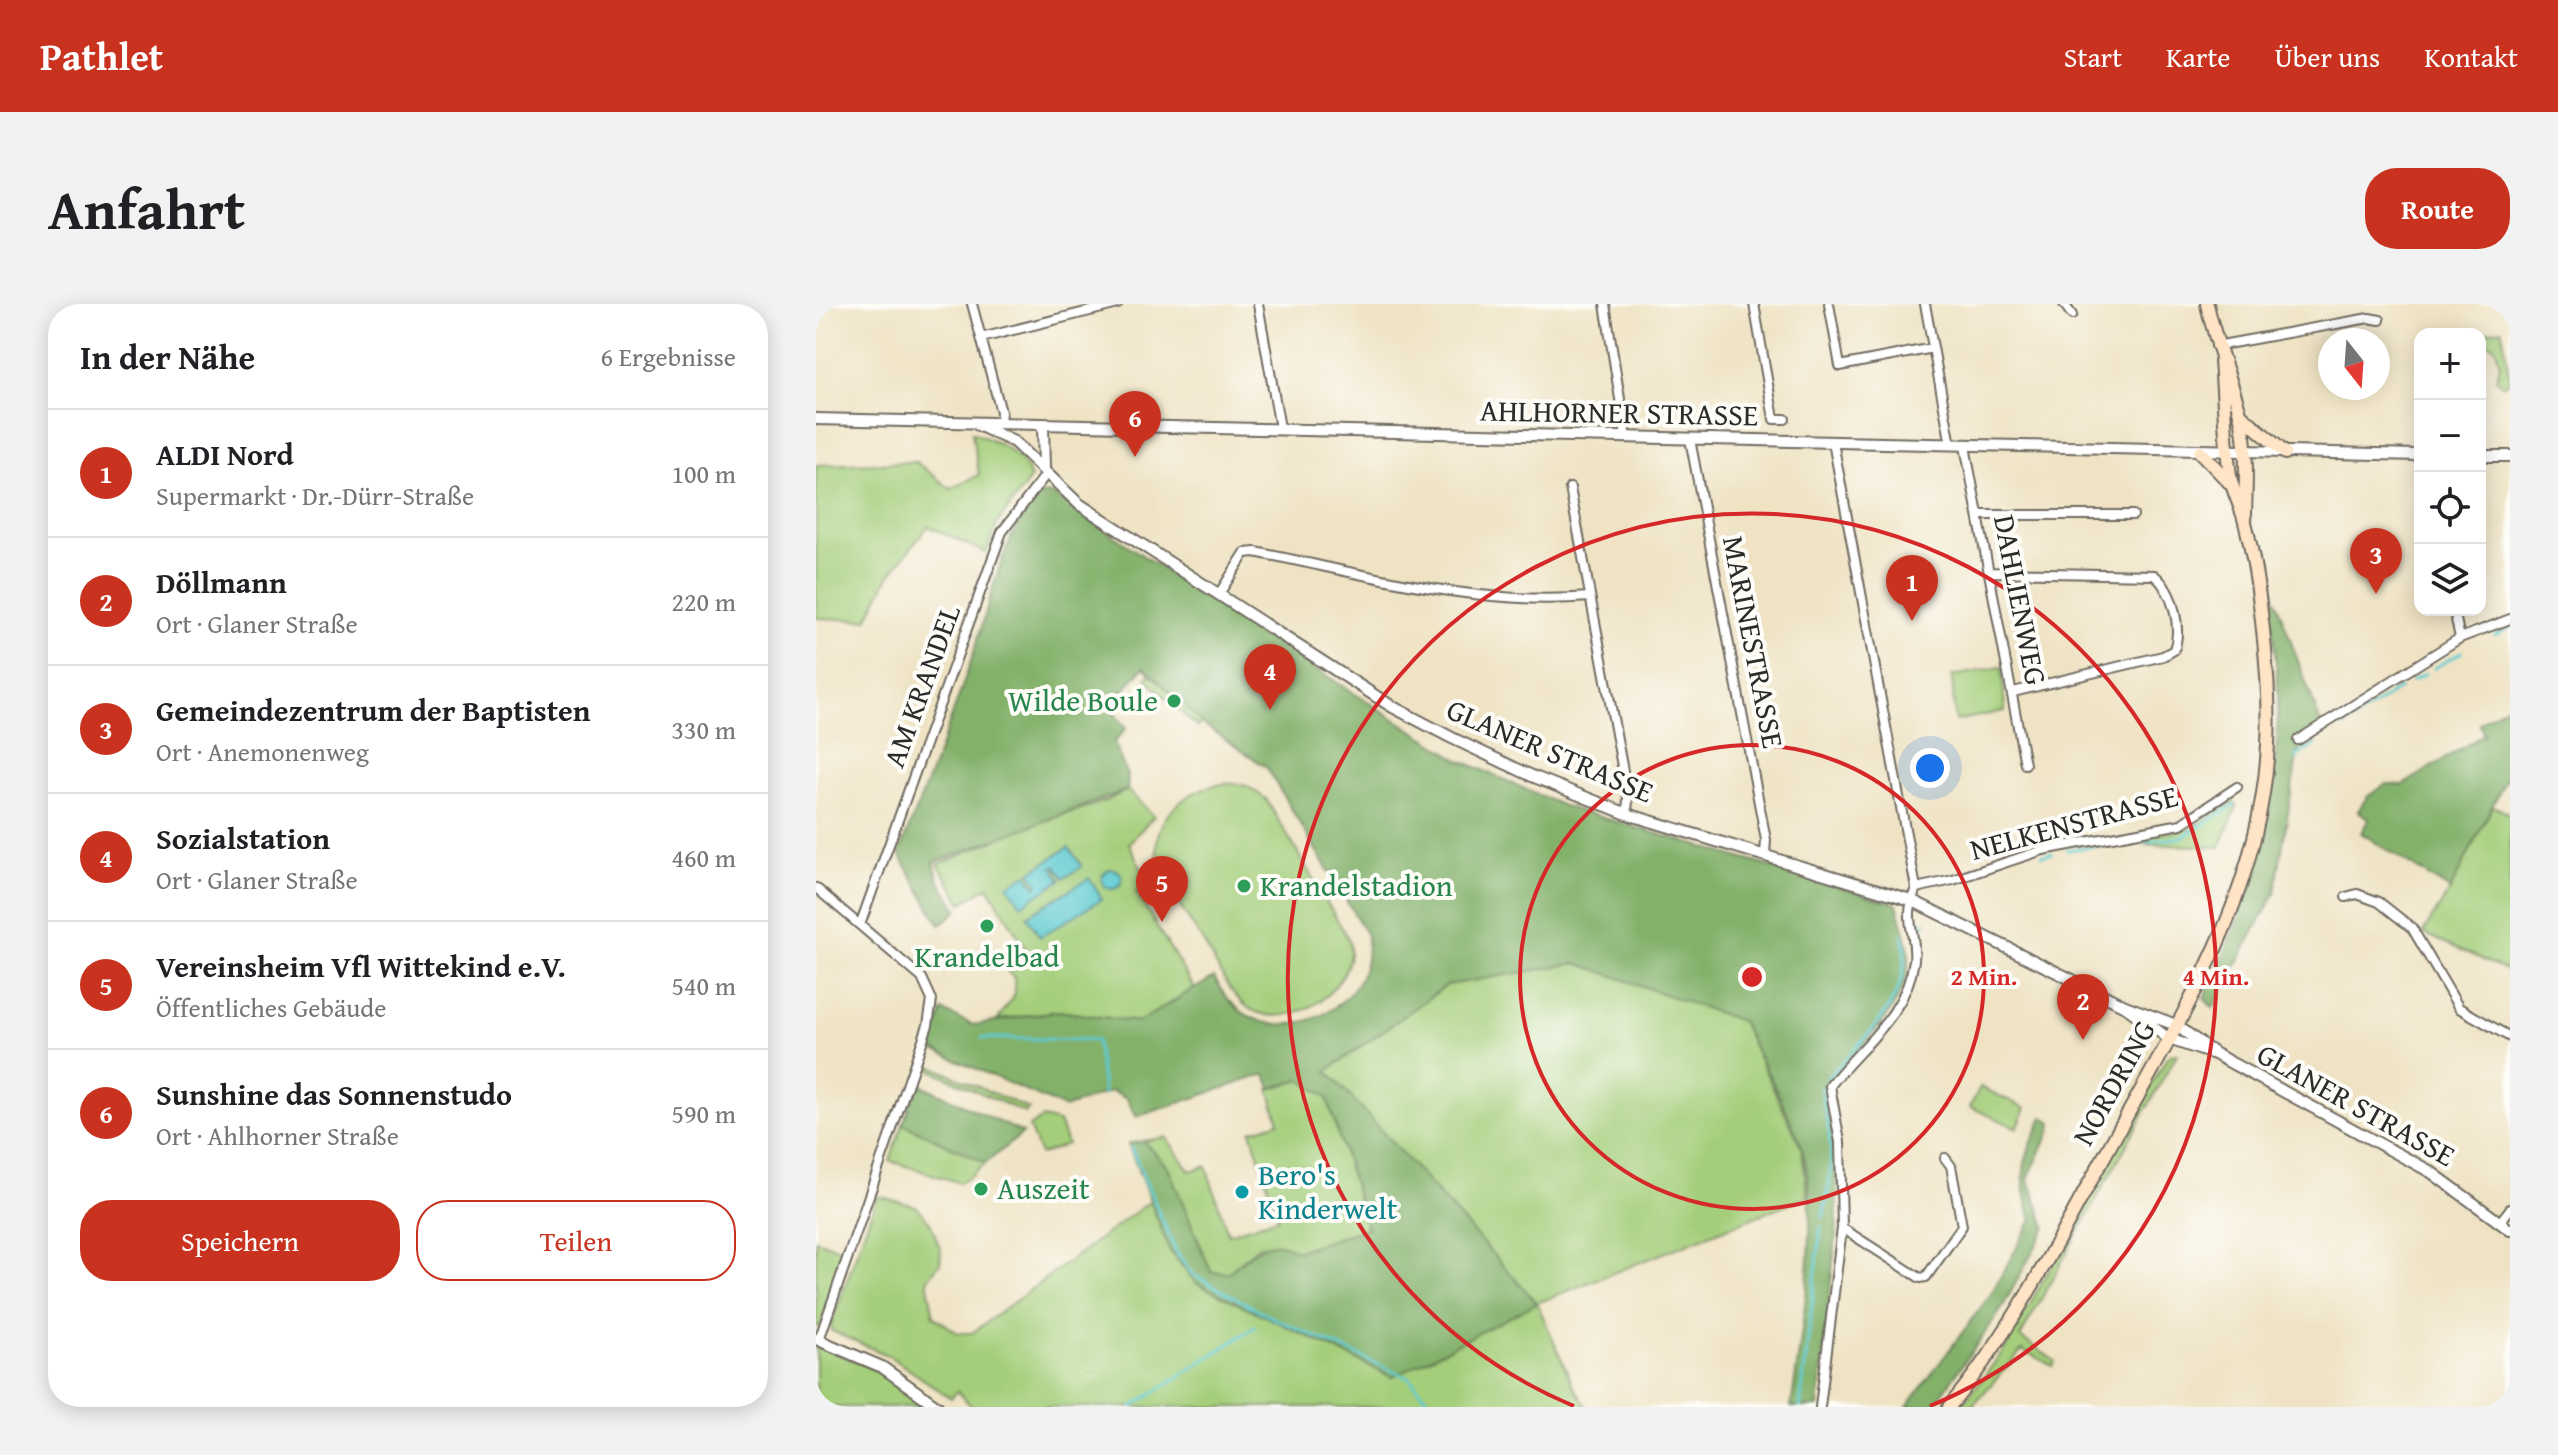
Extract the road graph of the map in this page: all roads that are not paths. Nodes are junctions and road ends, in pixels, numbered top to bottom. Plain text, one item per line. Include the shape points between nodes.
1 (972, 304) edge
2 (1118, 304) edge
3 (1258, 304) edge
4 (1605, 304) edge
5 (1754, 304) edge
6 (1829, 304) edge
7 (1925, 304) edge
8 (2064, 304) edge
9 (2207, 304) edge
10 (2072, 315) dead end
11 (2380, 320) dead end
12 (981, 338) junction
13 (2216, 346) junction
14 (1933, 348) junction
15 (2221, 361) junction
16 (2240, 414) junction
17 (816, 419) edge
18 (1785, 419) dead end
19 (974, 423) junction
20 (1000, 423) junction
21 (1043, 424) junction
22 (1280, 428) junction
23 (1626, 437) junction
24 (1690, 439) junction
25 (1833, 442) junction
26 (1951, 445) junction
27 (1965, 446) junction
28 (2200, 452) junction
29 (2229, 453) junction
30 (2245, 453) junction
31 (2285, 453) junction
32 (2414, 455) edge
33 (2486, 456) edge
34 (2510, 456) edge
35 (1045, 471) junction
36 (2232, 485) junction
37 (1570, 488) dead end
38 (1979, 515) junction
39 (2133, 515) dead end
40 (2245, 521) junction
41 (1991, 572) junction
42 (1219, 594) junction
43 (1590, 597) junction
44 (2455, 616) edge
45 (2510, 619) edge
46 (2460, 638) junction
47 (2013, 692) junction
48 (2298, 740) dead end
49 (2025, 764) dead end
50 (2237, 787) dead end
51 (1627, 814) junction
52 (1765, 854) junction
53 (816, 888) edge
54 (1916, 888) junction
55 (2346, 897) dead end
56 (1911, 900) junction
57 (860, 925) junction
58 (2125, 1006) junction
59 (2176, 1025) junction
60 (2510, 1037) edge
61 (2169, 1039) junction
62 (2215, 1054) junction
63 (1945, 1158) dead end
64 (2510, 1209) edge
65 (2500, 1222) junction
66 (1842, 1228) junction
67 (2510, 1230) edge
68 (818, 1340) edge
69 (938, 1407) edge
70 (1820, 1407) edge
71 (1949, 1407) edge

1 - 12 street
2 - 12 street
3 - 22 street
4 - 23 street
5 - 18 street via 1774,419
6 - 14 street via 1840,366
7 - 14 street
8 - 10 street
9 - 13 main road
11 - 13 street
12 - 20 street
13 - 15 main road
14 - 26 street
15 - 16 main road, NORDRING
15 - 29 main road, NORDRING
16 - 30 main road, NORDRING
16 - 31 main road
17 - 19 street, AHLHORNER STRASSE
19 - 20 street, AHLHORNER STRASSE
19 - 35 street, GLANER STRASSE via 1014,442
20 - 21 street, AHLHORNER STRASSE
21 - 22 street, AHLHORNER STRASSE
21 - 35 street
22 - 23 street, AHLHORNER STRASSE
23 - 24 street, AHLHORNER STRASSE
24 - 25 street, AHLHORNER STRASSE
24 - 52 street, MARINESTRASSE
25 - 26 street, AHLHORNER STRASSE
25 - 54 street
26 - 27 street, AHLHORNER STRASSE
27 - 28 street, AHLHORNER STRASSE
27 - 38 street, DAHLIENWEG
28 - 29 street, AHLHORNER STRASSE
28 - 36 main road
29 - 30 street, AHLHORNER STRASSE
29 - 36 main road, NORDRING
30 - 31 street, AHLHORNER STRASSE
30 - 40 main road, NORDRING
31 - 32 street, AHLHORNER STRASSE
33 - 34 street
35 - 42 street, GLANER STRASSE via 1079,504
35 - 57 street, AM KRANDEL via 1002,532
36 - 40 main road, NORDRING
37 - 43 street
38 - 39 street
38 - 41 street, DAHLIENWEG
40 - 59 main road, NORDRING via 2266,682 2263,794 2242,888
41 - 47 street, DAHLIENWEG
41 - 47 street via 2154,575 2167,585 2178,638 2174,650 2163,656
42 - 43 street via 1245,553 1255,552 1442,592 1554,600
42 - 51 street, GLANER STRASSE via 1415,719 1532,776
43 - 51 street
44 - 46 street
45 - 46 street
46 - 48 street
47 - 49 street, DAHLIENWEG
50 - 54 street, NELKENSTRASSE via 2181,824 2043,850
51 - 52 street, GLANER STRASSE
52 - 56 street, GLANER STRASSE
53 - 57 street
54 - 56 street
55 - 60 street via 2357,894 2379,902 2412,928 2449,997
56 - 58 street, GLANER STRASSE
56 - 66 street via 1907,914 1914,958 1895,1012 1830,1086 1840,1142
57 - 68 street via 922,978 932,1000 928,1025
58 - 59 street, GLANER STRASSE
58 - 61 street, GLANER STRASSE
59 - 61 main road, NORDRING
59 - 62 street, GLANER STRASSE
61 - 62 street, GLANER STRASSE
61 - 71 main road, NORDRING via 2015,1314
62 - 65 street, GLANER STRASSE via 2431,1172
63 - 66 street via 1962,1226 1926,1277
64 - 65 street
65 - 67 street, GLANER STRASSE
66 - 70 street
68 - 69 street via 882,1367

